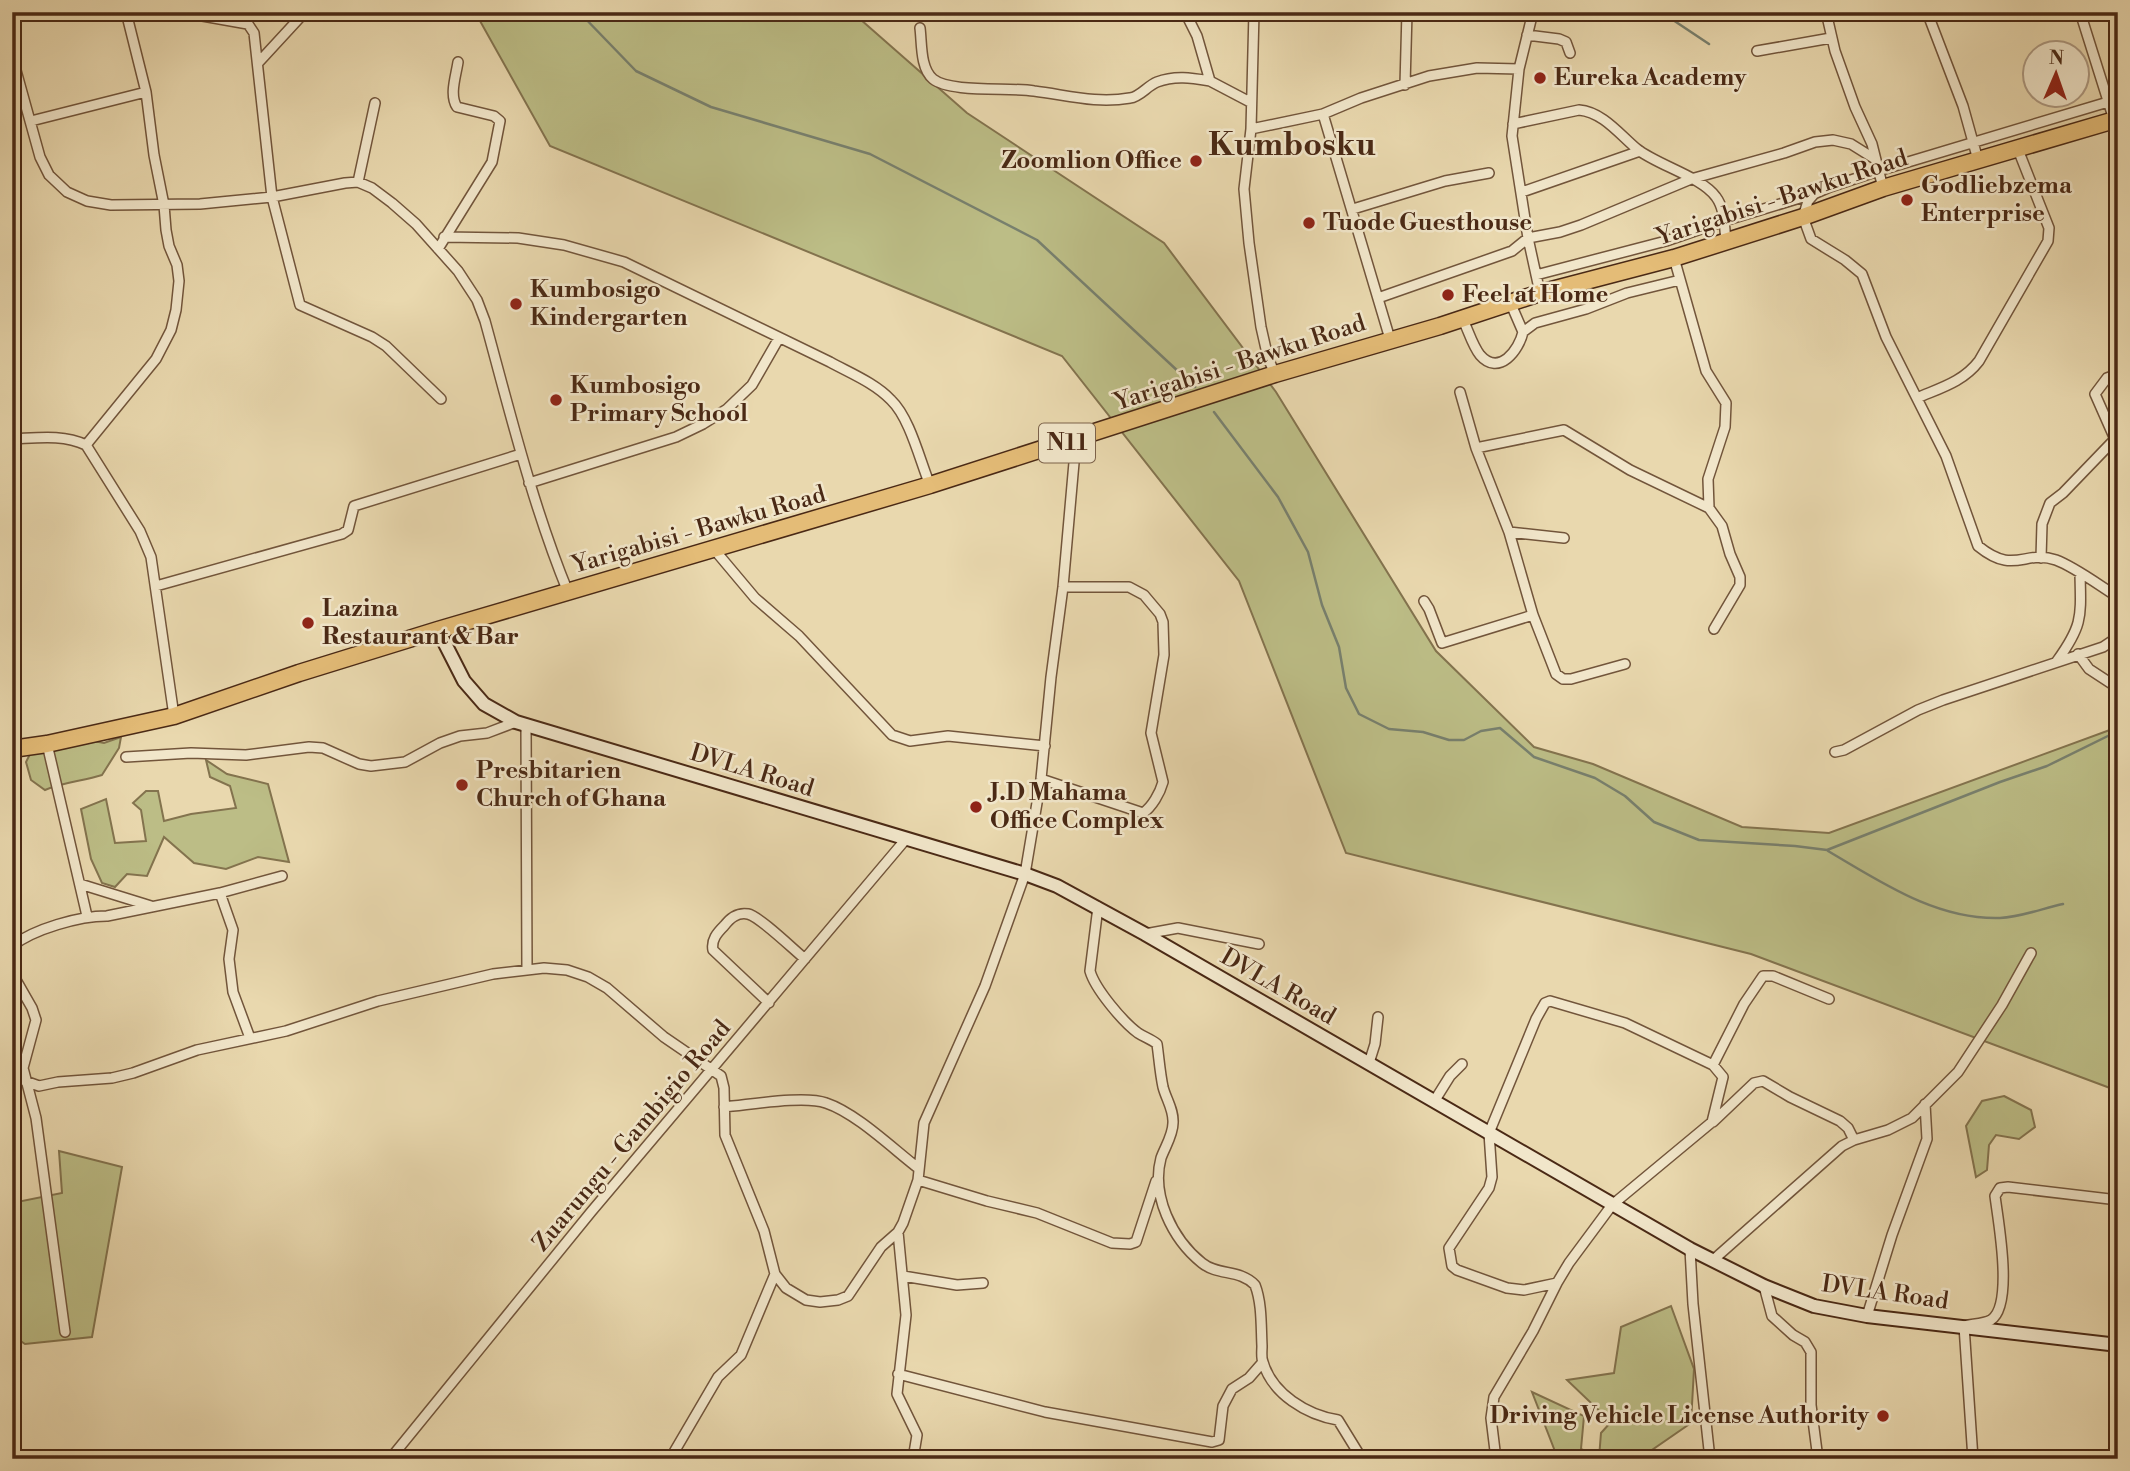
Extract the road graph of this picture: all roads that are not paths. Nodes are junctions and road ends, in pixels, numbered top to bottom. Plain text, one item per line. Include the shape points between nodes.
1 (126, 12) edge
2 (180, 12) edge
3 (305, 12) edge
4 (1185, 12) edge
5 (1254, 12) edge
6 (1407, 12) edge
7 (1533, 12) edge
8 (1826, 12) edge
9 (1927, 12) edge
10 (2080, 12) edge
11 (920, 28) dead end
12 (1527, 36) junction
13 (1831, 38) junction
14 (1757, 51) dead end
15 (1570, 53) dead end
16 (12, 55) edge
17 (258, 62) junction
18 (458, 62) dead end
19 (1519, 69) junction
20 (1210, 81) junction
21 (1405, 85) junction
22 (146, 92) junction
23 (1250, 102) junction
24 (375, 103) dead end
25 (2108, 103) junction
26 (1323, 114) junction
27 (2116, 119) edge
28 (31, 121) junction
29 (1513, 124) junction
30 (1251, 129) junction
31 (2017, 147) junction
32 (1640, 152) junction
33 (1975, 152) junction
34 (1875, 159) junction
35 (1878, 170) junction
36 (1489, 173) dead end
37 (1691, 179) junction
38 (358, 182) junction
39 (1883, 188) junction
40 (1522, 192) junction
41 (1814, 194) junction
42 (272, 197) junction
43 (164, 205) junction
44 (1353, 209) junction
45 (1803, 217) junction
46 (1724, 221) junction
47 (444, 237) junction
48 (1528, 238) junction
49 (1726, 239) junction
50 (438, 249) junction
51 (1674, 258) junction
52 (1536, 275) junction
53 (1680, 281) junction
54 (1540, 293) junction
55 (1378, 298) junction
56 (1510, 302) junction
57 (1462, 318) junction
58 (1523, 332) junction
59 (779, 338) junction
60 (1390, 339) junction
61 (1275, 374) junction
62 (2118, 374) edge
63 (1460, 392) dead end
64 (1917, 398) junction
65 (441, 399) dead end
66 (12, 439) edge
67 (1076, 440) junction
68 (2116, 442) edge
69 (86, 445) junction
70 (1476, 448) junction
71 (521, 454) junction
72 (529, 483) junction
73 (930, 485) junction
74 (1709, 508) junction
75 (1509, 532) junction
76 (1564, 538) dead end
77 (713, 548) junction
78 (2041, 558) junction
79 (2080, 574) junction
80 (156, 586) junction
81 (1063, 587) junction
82 (568, 593) junction
83 (2118, 597) edge
84 (1424, 601) dead end
85 (1533, 615) junction
86 (1714, 629) dead end
87 (438, 631) junction
88 (2118, 637) edge
89 (2078, 654) junction
90 (2057, 661) junction
91 (1625, 664) dead end
92 (2118, 688) edge
93 (174, 716) junction
94 (521, 723) junction
95 (47, 744) junction
96 (1045, 746) junction
97 (12, 749) edge
98 (1835, 752) dead end
99 (126, 757) dead end
100 (1041, 779) junction
101 (906, 839) junction
102 (1025, 874) junction
103 (282, 876) dead end
104 (80, 884) junction
105 (220, 893) junction
106 (153, 906) junction
107 (1098, 907) junction
108 (87, 916) junction
109 (1146, 933) junction
110 (1259, 944) dead end
111 (12, 946) edge
112 (2031, 953) dead end
113 (805, 959) junction
114 (527, 970) junction
115 (12, 973) edge
116 (1829, 999) dead end
117 (769, 1003) junction
118 (1378, 1017) dead end
119 (250, 1038) junction
120 (1369, 1063) junction
121 (1462, 1064) dead end
122 (1713, 1065) junction
123 (23, 1068) junction
124 (712, 1070) junction
125 (12, 1077) edge
126 (25, 1081) junction
127 (1435, 1100) junction
128 (1925, 1104) junction
129 (724, 1107) junction
130 (1712, 1122) junction
131 (1489, 1133) junction
132 (1854, 1140) junction
133 (918, 1168) junction
134 (1158, 1173) junction
135 (919, 1180) junction
136 (2118, 1200) edge
137 (1612, 1205) junction
138 (898, 1232) junction
139 (1690, 1249) junction
140 (1712, 1261) junction
141 (775, 1274) junction
142 (902, 1276) junction
143 (983, 1283) dead end
144 (1557, 1283) junction
145 (1764, 1286) junction
146 (1867, 1316) junction
147 (1964, 1326) junction
148 (65, 1332) dead end
149 (2118, 1345) edge
150 (1263, 1363) junction
151 (898, 1374) junction
152 (390, 1459) edge
153 (670, 1459) edge
154 (913, 1459) edge
155 (1362, 1459) edge
156 (1496, 1459) edge
157 (1710, 1459) edge
158 (1818, 1459) edge
159 (1973, 1459) edge

1 - 22 street
2 - 17 street via 248,24 254,33
3 - 17 street
4 - 20 street
5 - 23 street
6 - 21 street
7 - 12 street
8 - 13 street
9 - 33 street via 1963,106
10 - 25 street
11 - 20 street via 925,65 932,78 943,84 1033,90 1102,101 1134,98 1157,82 1182,76
12 - 15 street via 1559,39 1566,42
12 - 19 street
13 - 14 street
13 - 34 street
16 - 28 street
17 - 42 street
18 - 47 street via 454,105 500,121 492,162
19 - 21 street via 1477,68
19 - 29 street
20 - 23 street
21 - 26 street
22 - 28 street
22 - 43 street
23 - 30 street
24 - 38 street
25 - 27 street
25 - 33 street
26 - 30 street
26 - 44 street
27 - 31 highway, Yarigabisi - Bawku Road / N11
28 - 43 street via 44,166 67,192 111,205
29 - 32 street via 1584,110 1610,124
29 - 40 street
30 - 61 street via 1244,189 1249,243 1261,327
31 - 33 highway, Yarigabisi - Bawku Road / N11
31 - 64 street via 2049,228 2048,241 1970,372
32 - 37 street
32 - 40 street
33 - 35 street
33 - 39 highway, Yarigabisi - Bawku Road / N11
34 - 35 street
34 - 37 street via 1833,140
35 - 39 street
35 - 41 street
36 - 44 street via 1444,181
37 - 46 street via 1717,198
37 - 48 street via 1570,228
38 - 42 street
38 - 50 street via 392,203
39 - 45 highway, Yarigabisi - Bawku Road / N11
40 - 48 street
41 - 45 street
41 - 46 street
42 - 43 street
42 - 65 street via 300,305 386,346
43 - 69 street via 179,281 171,330 156,359
44 - 55 street
45 - 49 highway, Yarigabisi - Bawku Road / N11
45 - 64 street via 1811,239 1862,274 1886,337
46 - 49 street
46 - 52 street
47 - 50 street
47 - 59 street via 518,238 624,262
48 - 52 street
48 - 55 street via 1512,251
49 - 51 highway, Yarigabisi - Bawku Road / N11
50 - 71 street via 477,300
51 - 53 street
51 - 54 highway, Yarigabisi - Bawku Road / N11
52 - 54 street
53 - 58 street via 1627,293 1535,323
53 - 74 street via 1706,371 1726,403 1725,427 1708,479
54 - 56 highway, Yarigabisi - Bawku Road / N11
55 - 60 street
56 - 57 highway, Yarigabisi - Bawku Road / N11
56 - 58 street
57 - 58 street via 1480,355 1492,362 1514,354
57 - 60 highway, Yarigabisi - Bawku Road / N11
59 - 72 street via 752,386 703,424 676,437
59 - 73 street via 852,374 892,400
60 - 61 highway, Yarigabisi - Bawku Road / N11
61 - 67 highway, Yarigabisi - Bawku Road / N11
62 - 68 street via 2107,378 2095,394
63 - 70 street
64 - 78 street via 1946,456 1978,546 2005,561
66 - 69 street via 56,437
67 - 73 highway, Yarigabisi - Bawku Road / N11
67 - 81 street
68 - 78 street via 2050,502 2042,524
69 - 80 street via 140,531 151,556
70 - 74 street via 1564,430 1630,470
70 - 75 street
71 - 72 street
71 - 80 street via 354,506 348,530 342,534
72 - 82 street
73 - 77 highway, Yarigabisi - Bawku Road / N11
74 - 86 street via 1722,526 1740,577 1740,585
75 - 76 street
75 - 85 street
77 - 82 highway, Yarigabisi - Bawku Road / N11
77 - 96 street via 755,598 799,636 892,734 910,741 948,736
78 - 79 street
79 - 83 street
79 - 90 street via 2078,625
80 - 93 street
81 - 96 street
81 - 100 street via 1129,587 1144,595 1160,614 1162,671 1151,733 1163,782 1143,813
82 - 87 highway, Yarigabisi - Bawku Road / N11
84 - 85 street via 1442,643
85 - 91 street via 1556,674 1563,679
87 - 93 highway, Yarigabisi - Bawku Road / N11
87 - 94 street, DVLA Road via 464,681 484,704
88 - 89 street
89 - 90 street
89 - 92 street via 2089,669
90 - 98 street via 1918,710
93 - 95 highway, Yarigabisi - Bawku Road / N11
94 - 99 street via 460,736 405,762 371,766 309,747 246,755 191,752
94 - 101 street, DVLA Road
94 - 114 street
95 - 97 highway, Yarigabisi - Bawku Road / N11
95 - 104 street
96 - 100 street
100 - 102 street
101 - 102 street, DVLA Road
101 - 113 street, Zuarungu - Gambigio Road
102 - 107 street, DVLA Road
102 - 133 street via 985,986 924,1123
103 - 105 street
104 - 106 street
104 - 108 street
105 - 106 street
105 - 119 street via 233,930 229,959 233,992
106 - 108 street
107 - 109 street, DVLA Road
107 - 134 street via 1092,979 1135,1030 1157,1044 1173,1123
108 - 111 street via 23,937
109 - 110 street via 1178,928
109 - 120 street, DVLA Road
112 - 128 street via 1958,1072
113 - 117 street, Zuarungu - Gambigio Road
113 - 117 street via 754,916 739,914 724,925 714,938 713,950
114 - 119 street via 378,1001
114 - 124 street via 566,970 588,977
115 - 123 street via 36,1020
116 - 122 street via 1763,976
117 - 124 street, Zuarungu - Gambigio Road
118 - 120 street
119 - 126 street via 197,1050 112,1079 39,1086
120 - 127 street, DVLA Road
121 - 127 street
122 - 130 street via 1723,1077
122 - 131 street via 1625,1023 1550,1001 1536,1019
123 - 125 street
123 - 126 street
124 - 129 street via 723,1080
124 - 152 street, Zuarungu - Gambigio Road
126 - 148 street via 36,1118
127 - 131 street, DVLA Road
128 - 132 street via 1912,1118
128 - 146 street via 1927,1139
129 - 133 street via 826,1102 849,1114
129 - 141 street via 726,1141 764,1231
130 - 132 street via 1763,1080 1840,1121
130 - 137 street
131 - 137 street, DVLA Road
131 - 144 street via 1489,1188 1452,1241 1452,1266 1507,1288 1524,1290
132 - 140 street via 1830,1155
133 - 135 street
134 - 135 street via 1138,1237 1130,1244 1112,1243 1037,1213
134 - 150 street via 1168,1218 1201,1262 1241,1275 1255,1285
135 - 138 street
136 - 147 street via 2000,1188 1995,1196 2002,1251 2001,1300 1991,1320
137 - 139 street, DVLA Road
137 - 144 street
138 - 141 street via 881,1247 848,1296 838,1300 806,1300 786,1288
138 - 142 street
139 - 140 street, DVLA Road
139 - 157 street
140 - 145 street, DVLA Road
141 - 153 street via 741,1355 718,1377
142 - 143 street via 957,1285
142 - 151 street via 906,1315
144 - 156 street via 1494,1397 1491,1418
145 - 146 street, DVLA Road via 1814,1306
145 - 158 street via 1772,1316 1811,1352
146 - 147 street, DVLA Road
147 - 149 street, DVLA Road
147 - 159 street
150 - 151 street via 1232,1389 1223,1406 1219,1440 1212,1442 1045,1412
150 - 155 street via 1272,1381 1295,1404 1338,1420
151 - 154 street via 897,1394 917,1435

